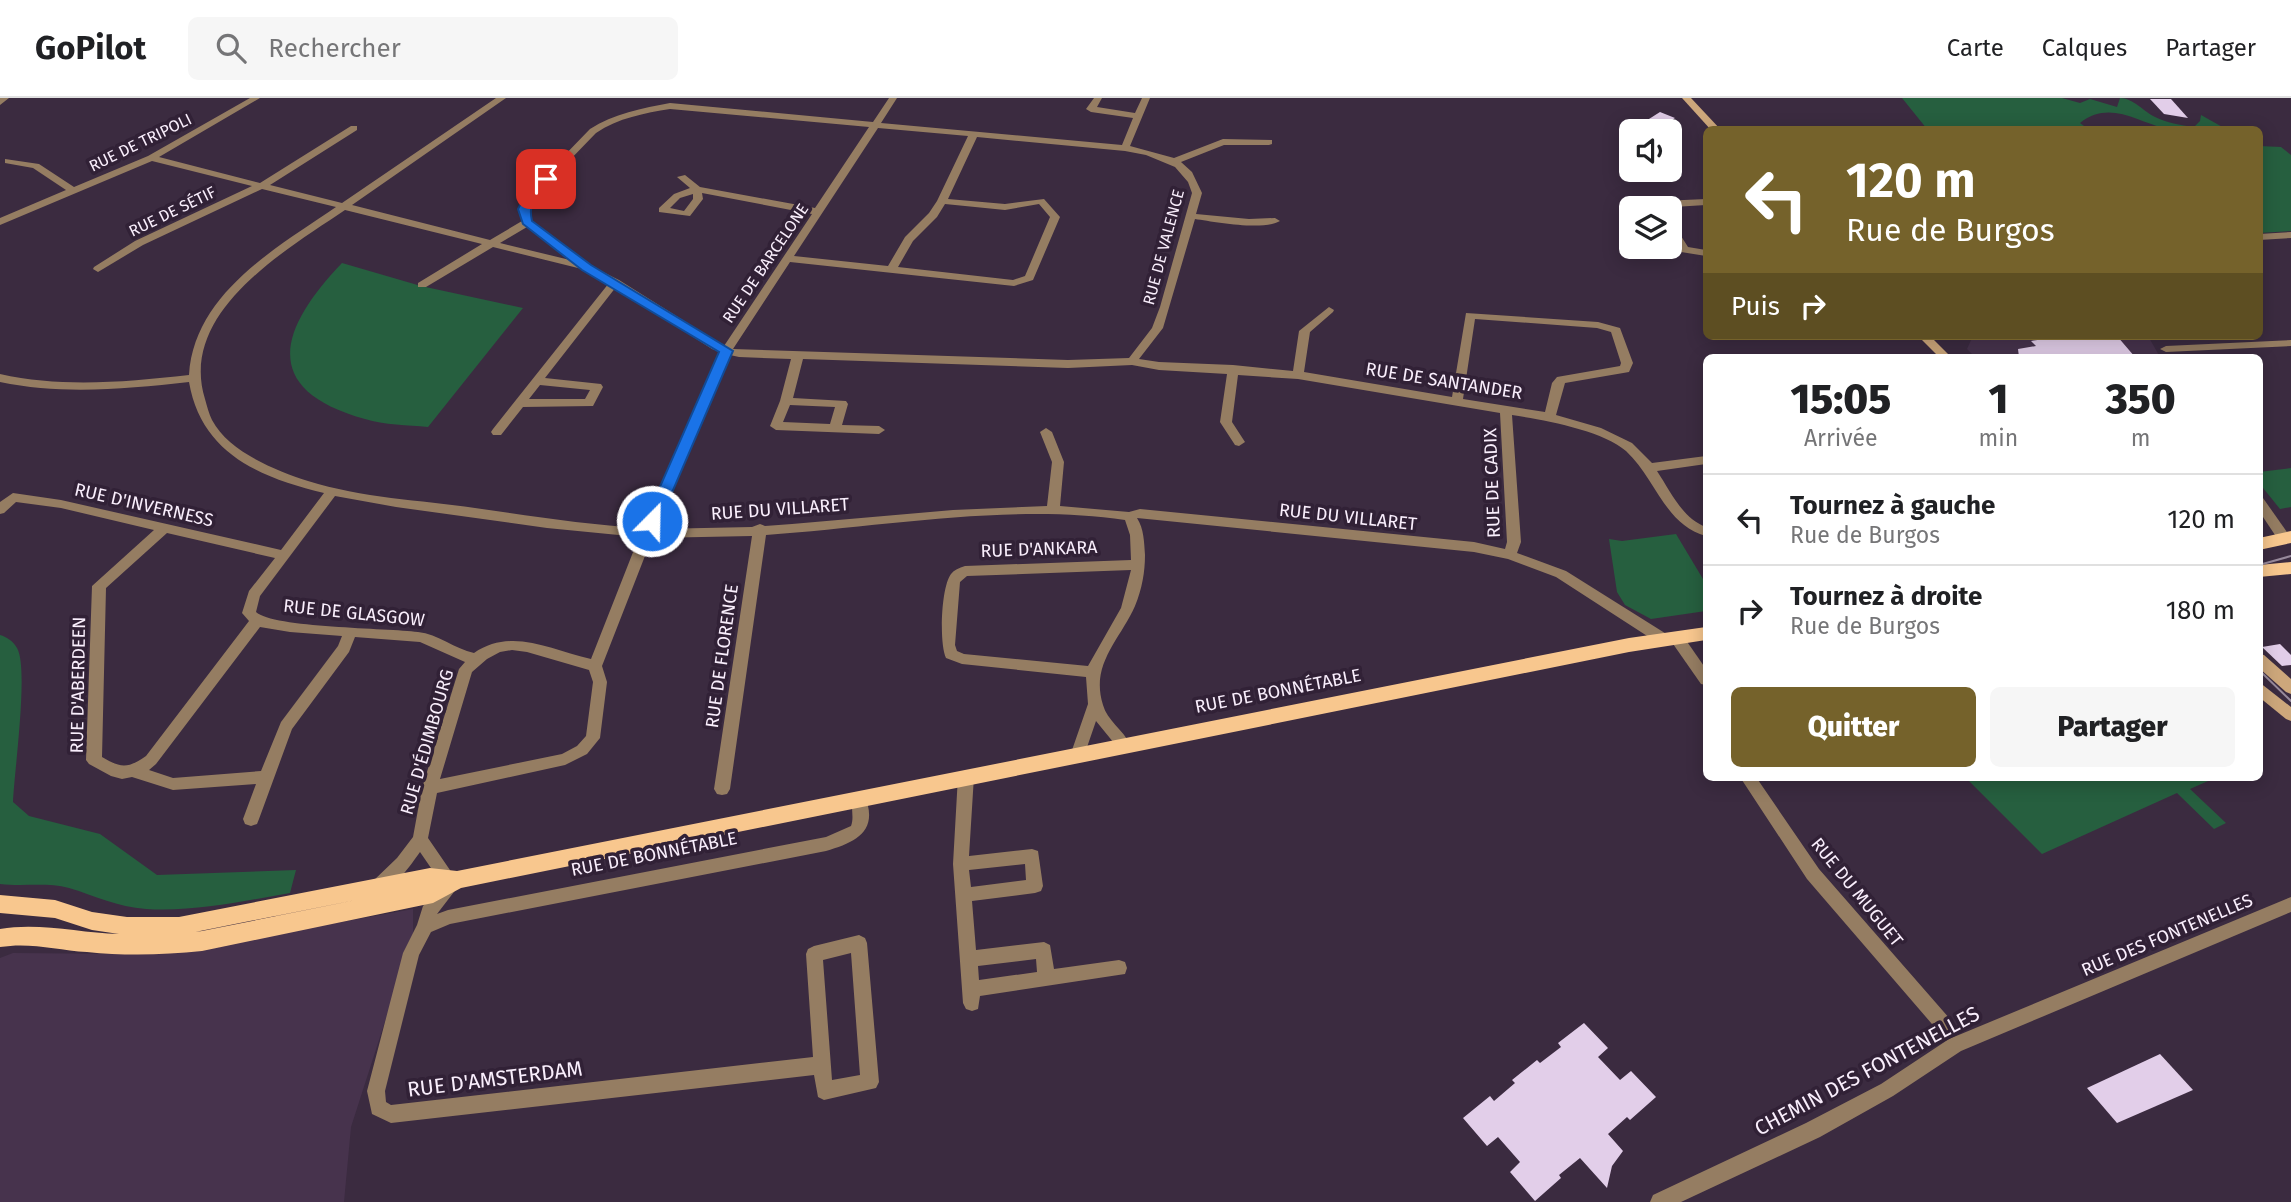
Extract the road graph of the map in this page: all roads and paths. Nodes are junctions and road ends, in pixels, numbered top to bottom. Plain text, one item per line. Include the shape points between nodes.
1 (5, 98) edge
2 (256, 98) edge
3 (502, 98) edge
4 (647, 98) edge
5 (893, 98) edge
6 (1098, 98) edge
7 (1146, 98) edge
8 (1686, 98) edge
9 (0, 102) edge
10 (646, 110) junction
11 (1138, 116) junction
12 (876, 123) junction
13 (1713, 126) edge
14 (354, 128) dead end
15 (974, 133) junction
16 (1269, 142) dead end
17 (1125, 148) junction
18 (151, 158) junction
19 (8, 161) dead end
20 (1174, 162) junction
21 (682, 177) dead end
22 (263, 185) junction
23 (74, 191) junction
24 (942, 201) junction
25 (1703, 202) edge
26 (1682, 203) edge
27 (345, 206) junction
28 (819, 212) junction
29 (1190, 216) junction
30 (1275, 221) dead end
31 (0, 222) edge
32 (527, 222) junction
33 (2291, 235) edge
34 (2263, 237) edge
35 (491, 243) junction
36 (1682, 245) edge
37 (1703, 253) edge
38 (786, 258) junction
39 (587, 268) junction
40 (891, 269) junction
41 (98, 270) dead end
42 (615, 282) junction
43 (422, 285) dead end
44 (1329, 310) dead end
45 (1928, 340) edge
46 (2291, 343) edge
47 (726, 351) junction
48 (2168, 353) edge
49 (1942, 354) edge
50 (797, 355) junction
51 (1132, 361) junction
52 (1233, 369) junction
53 (1298, 374) junction
54 (0, 378) edge
55 (194, 378) junction
56 (536, 381) junction
57 (1457, 400) junction
58 (786, 401) junction
59 (519, 403) junction
60 (1506, 409) junction
61 (1550, 417) junction
62 (835, 428) junction
63 (879, 430) dead end
64 (496, 432) dead end
65 (1046, 432) dead end
66 (1239, 442) dead end
67 (1703, 460) edge
68 (1648, 467) junction
69 (331, 493) junction
70 (2263, 506) edge
71 (0, 510) edge
72 (1053, 510) junction
73 (1129, 516) junction
74 (165, 527) junction
75 (760, 529) junction
76 (1703, 530) edge
77 (648, 533) junction
78 (2287, 538) edge
79 (2263, 543) edge
80 (284, 555) junction
81 (1510, 555) junction
82 (1139, 565) junction
83 (2291, 568) edge
84 (2263, 571) edge
85 (257, 621) junction
86 (351, 631) junction
87 (1703, 633) edge
88 (1670, 638) junction
89 (475, 659) junction
90 (2263, 663) edge
91 (595, 666) junction
92 (1093, 672) junction
93 (1703, 676) edge
94 (2291, 688) edge
95 (2263, 691) edge
96 (1095, 704) junction
97 (2291, 715) edge
98 (1123, 744) junction
99 (1078, 753) junction
100 (136, 772) junction
101 (965, 776) junction
102 (266, 777) junction
103 (1751, 781) edge
104 (430, 788) junction
105 (722, 789) dead end
106 (859, 799) junction
107 (251, 819) dead end
108 (420, 839) junction
109 (961, 864) junction
110 (452, 879) junction
111 (378, 887) junction
112 (963, 895) junction
113 (0, 904) edge
114 (2291, 904) edge
115 (425, 927) junction
116 (0, 938) edge
117 (969, 959) junction
118 (1119, 968) dead end
119 (1046, 978) junction
120 (2059, 1001) joint
121 (1944, 1025) dead end
122 (823, 1065) junction
123 (1660, 1202) edge

1 - 9 street
2 - 18 street, RUE DE TRIPOLI
3 - 27 street, RUE DU VILLARET
4 - 10 street
5 - 12 street, RUE DE BARCELONE
6 - 11 street via 1091,109
7 - 11 street
8 - 13 street
10 - 12 street, RUE DE VALENCE via 693,106
10 - 32 street, RUE DE VALENCE via 593,131 530,195 524,209
11 - 17 street
12 - 15 street, RUE DE VALENCE
12 - 28 street, RUE DE BARCELONE
14 - 22 street, RUE DE SÉTIF
15 - 17 street, RUE DE VALENCE
15 - 24 street
16 - 20 street via 1223,142
17 - 20 street, RUE DE VALENCE
18 - 22 street
18 - 23 street, RUE DE TRIPOLI
19 - 23 street, RUE DE TRIPOLI via 36,166
20 - 29 street, RUE DE VALENCE via 1195,182 1197,193
21 - 28 street via 697,189
22 - 27 street
22 - 41 street, RUE DE SÉTIF via 139,243
23 - 31 street, RUE DE TRIPOLI
24 - 40 street via 909,239
24 - 40 street via 1005,207 1041,201 1055,217 1029,278 1014,283
25 - 26 street
27 - 35 street
27 - 55 street, RUE DU VILLARET via 268,258 233,291 206,330
28 - 38 street, RUE DE BARCELONE
29 - 30 street
29 - 51 street, RUE DE VALENCE via 1157,328
32 - 35 street
32 - 39 street
33 - 34 street
35 - 39 street
35 - 43 street
36 - 37 street
38 - 40 street
38 - 47 street, RUE DE BARCELONE
39 - 42 street
42 - 47 street
42 - 56 street
44 - 53 street via 1305,331
45 - 49 street
46 - 48 street
47 - 50 street
47 - 77 street, RUE DE BARCELONE
50 - 51 street via 1068,364
50 - 58 street
51 - 52 street, RUE DE SANTANDER
52 - 53 street, RUE DE SANTANDER
52 - 66 street via 1226,422
53 - 57 street, RUE DE SANTANDER
54 - 55 street via 107,388
55 - 69 street, RUE DU VILLARET via 201,414 226,444 291,482
56 - 59 street
56 - 59 street via 597,387 589,403
57 - 60 street, RUE DE SANTANDER
57 - 61 street via 1470,315 1616,330 1625,369 1562,380
58 - 62 street via 842,404
58 - 62 street via 776,426
59 - 64 street
60 - 61 street, RUE DE SANTANDER
60 - 81 street, RUE DE CADIX via 1514,541
61 - 68 street, RUE DE SANTANDER via 1628,446
62 - 63 street
65 - 72 street via 1058,462
67 - 68 street
68 - 76 street, RUE DE SANTANDER via 1680,517
69 - 77 street, RUE DU VILLARET
69 - 80 street, RUE DE GLASGOW
70 - 78 street
71 - 74 street, RUE D'INVERNESS via 13,497
72 - 73 street, RUE DU VILLARET
72 - 75 street, RUE DU VILLARET
73 - 81 street, RUE DU VILLARET via 1140,513 1474,547
73 - 82 street via 1135,522
74 - 80 street, RUE D'INVERNESS
74 - 100 street, RUE D'ABERDEEN via 99,586 94,760 118,774
75 - 77 street, RUE DU VILLARET
75 - 105 street, RUE DE FLORENCE
77 - 91 street, RUE DE BARCELONE
78 - 79 main road
80 - 85 street, RUE DE GLASGOW via 254,595 249,613
81 - 88 street, RUE DU VILLARET via 1562,574
82 - 92 street via 1133,597
82 - 92 street, RUE D'ANKARA via 965,571 953,582 951,654 962,659
83 - 84 main road
85 - 86 street, RUE DE GLASGOW
85 - 100 street via 151,761
86 - 89 street, RUE DE GLASGOW via 421,637
86 - 102 street via 344,648 286,726
87 - 88 main road, RUE DE BONNÉTABLE
88 - 93 street
88 - 98 main road, RUE DE BONNÉTABLE
89 - 91 street, RUE D'ÉDIMBOURG via 504,643
89 - 104 street, RUE D'ÉDIMBOURG via 466,669
90 - 94 street
91 - 104 street via 600,682 593,738 582,750 565,759
92 - 96 street
95 - 97 street
96 - 98 street
96 - 99 street
98 - 99 main road, RUE DE BONNÉTABLE
99 - 101 main road, RUE DE BONNÉTABLE
100 - 102 street via 173,784
101 - 106 main road, RUE DE BONNÉTABLE
101 - 109 street
102 - 107 street
103 - 121 street, RUE DU MUGUET via 1813,874
104 - 108 street, RUE D'ÉDIMBOURG
106 - 110 main road, RUE DE BONNÉTABLE
106 - 115 street, RUE DE BONNÉTABLE via 862,818 860,830 853,836 448,917
108 - 110 street, RUE D'ÉDIMBOURG
108 - 111 street, RUE D'ÉDIMBOURG
109 - 112 street
109 - 112 street via 1032,856 1035,886
110 - 111 main road, RUE DE BONNÉTABLE via 430,877
110 - 115 street, RUE D'AMSTERDAM via 429,911
110 - 116 main road, RUE DE BONNÉTABLE via 433,894 202,941 136,946 23,934
111 - 113 main road, RUE DE BONNÉTABLE via 179,926 115,924 55,909
112 - 117 street
114 - 120 street, RUE DES FONTENELLES
115 - 122 street, RUE D'AMSTERDAM via 411,953 376,1091 378,1108 391,1114
117 - 119 street via 1044,950
117 - 119 street via 971,996
118 - 119 street
120 - 123 street, CHEMIN DES FONTENELLES via 1955,1045 1887,1090 1813,1130
122 - 122 street via 824,1091 870,1082 859,943 814,954

